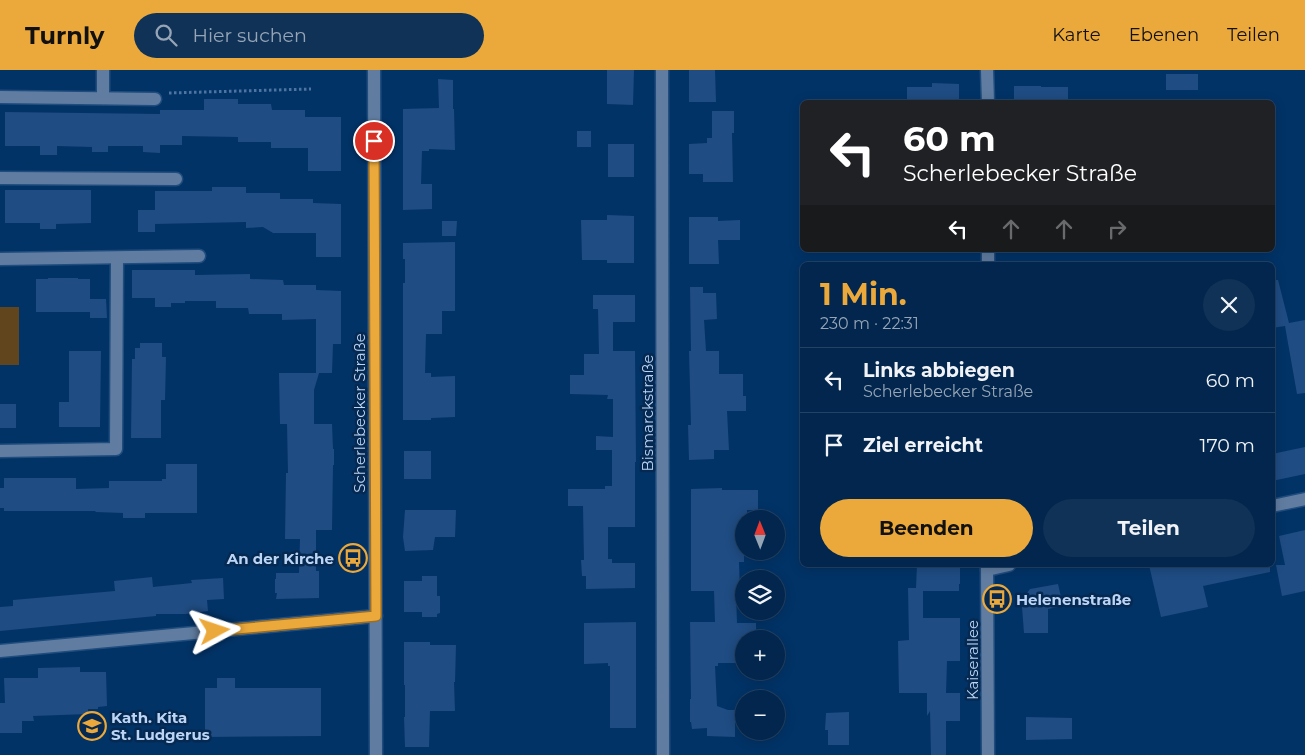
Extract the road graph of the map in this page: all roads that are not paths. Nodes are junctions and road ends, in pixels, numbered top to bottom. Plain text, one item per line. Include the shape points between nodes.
1 (104, 70) edge
2 (374, 70) edge
3 (662, 70) edge
4 (988, 70) edge
5 (158, 96) road end
6 (0, 97) edge
7 (103, 98) junction
8 (988, 100) edge
9 (0, 178) edge
10 (176, 179) dead end
11 (199, 256) dead end
12 (117, 258) junction
13 (0, 259) edge
14 (0, 451) edge
15 (1305, 499) edge
16 (1275, 505) edge
17 (987, 567) edge
18 (376, 616) junction
19 (0, 651) edge
20 (376, 755) edge
21 (663, 755) edge
22 (988, 755) edge

1 - 7 street
2 - 18 street, Scherlebecker Straße
3 - 21 street, Bismarckstraße
4 - 8 street
5 - 7 street
6 - 7 street
9 - 10 street
11 - 12 street
12 - 13 street
12 - 14 street via 116,449
15 - 16 street
17 - 22 street, Kaiserallee
18 - 19 street
18 - 20 street, Scherlebecker Straße

